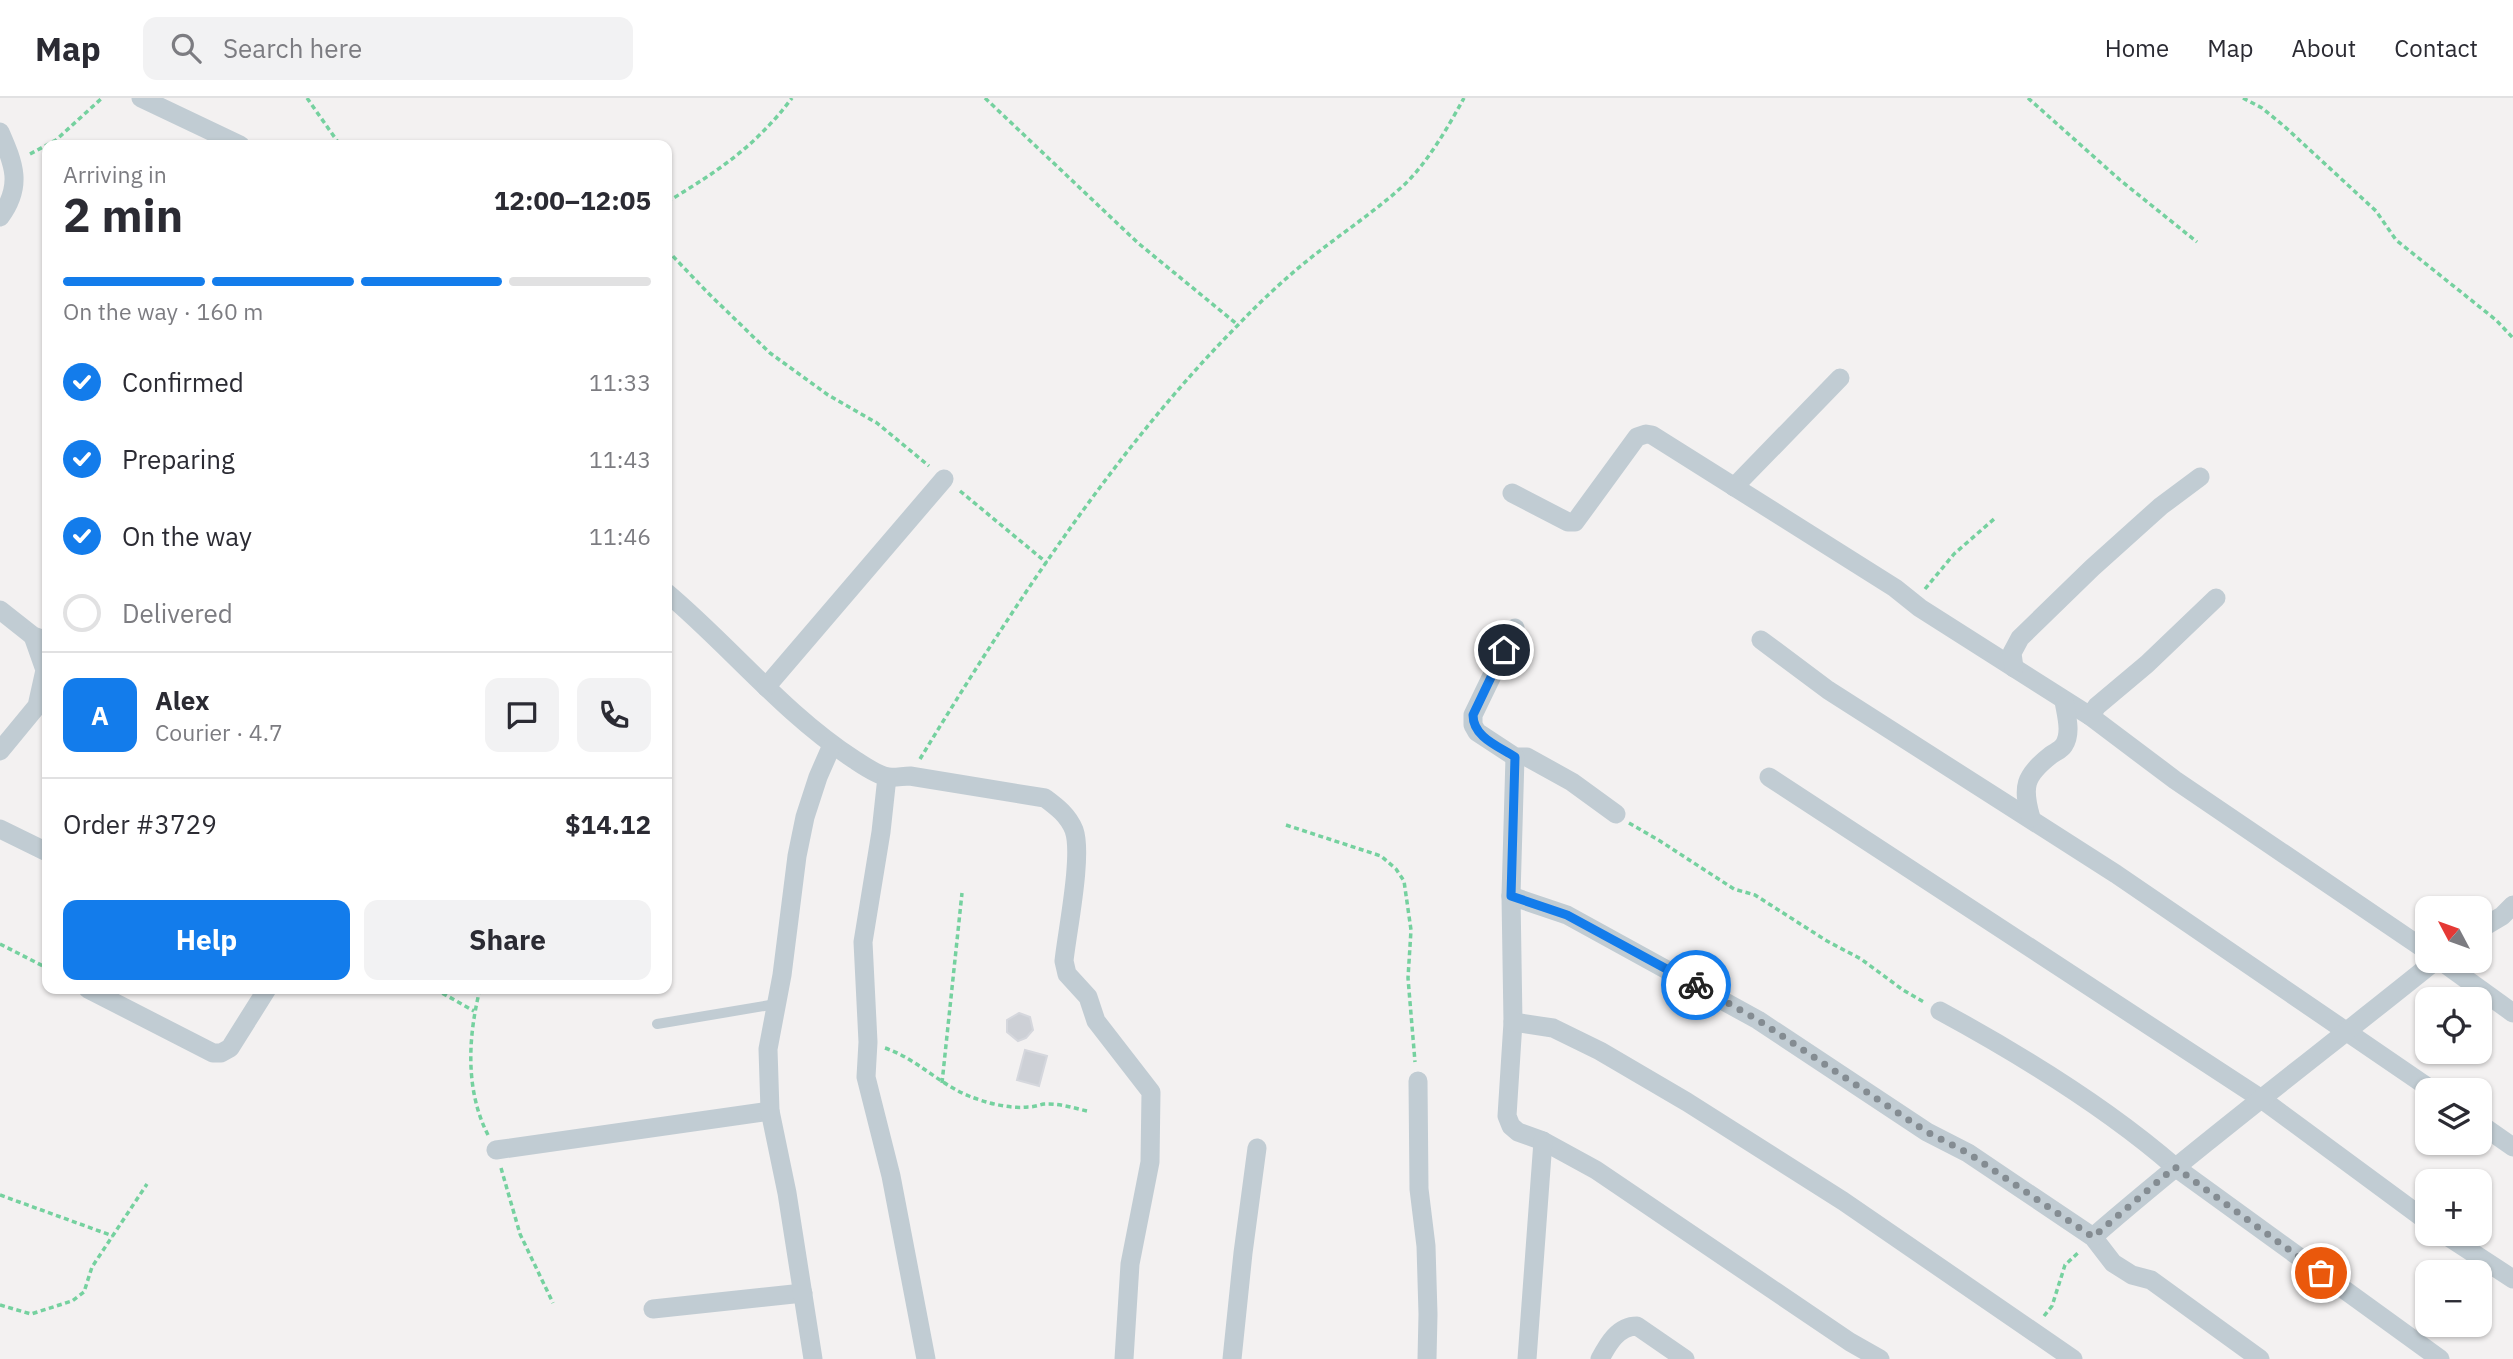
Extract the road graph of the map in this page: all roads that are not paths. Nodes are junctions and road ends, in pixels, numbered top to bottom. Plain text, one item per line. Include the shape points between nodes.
1 (141, 98) edge
2 (0, 132) edge
3 (229, 140) edge
4 (0, 217) edge
5 (1840, 378) dead end
6 (2200, 477) dead end
7 (944, 478) road end
8 (1734, 487) junction
9 (1512, 493) dead end
10 (672, 597) edge
11 (2216, 598) dead end
12 (0, 610) edge
13 (1515, 628) dead end
14 (40, 638) edge
15 (1761, 640) dead end
16 (2014, 668) junction
17 (42, 684) edge
18 (766, 687) junction
19 (2064, 701) junction
20 (2090, 716) junction
21 (832, 745) junction
22 (0, 751) edge
23 (1515, 757) junction
24 (887, 777) junction
25 (1769, 777) dead end
26 (1616, 814) road end
27 (2031, 818) junction
28 (0, 829) edge
29 (42, 850) edge
30 (1511, 896) junction
31 (2513, 905) edge
32 (2492, 922) edge
33 (2415, 943) edge
34 (2420, 973) edge
35 (2458, 973) edge
36 (98, 994) edge
37 (264, 994) edge
38 (776, 1004) junction
39 (1940, 1011) road end
40 (2513, 1013) edge
41 (1513, 1022) junction
42 (657, 1024) dead end
43 (2348, 1031) junction
44 (2415, 1078) edge
45 (1418, 1081) road end
46 (2263, 1100) junction
47 (770, 1111) junction
48 (2492, 1132) edge
49 (1543, 1142) junction
50 (2513, 1147) edge
51 (1257, 1149) dead end
52 (496, 1150) dead end
53 (2175, 1167) junction
54 (2415, 1212) edge
55 (2093, 1237) junction
56 (2462, 1246) edge
57 (2513, 1279) edge
58 (803, 1293) junction
59 (653, 1309) dead end
60 (813, 1359) edge
61 (926, 1359) edge
62 (1124, 1359) edge
63 (1232, 1359) edge
64 (1427, 1359) edge
65 (1527, 1359) edge
66 (1600, 1359) edge
67 (1685, 1359) edge
68 (1880, 1359) edge
69 (2073, 1359) edge
70 (2260, 1359) edge
71 (2440, 1359) edge

1 - 3 street
2 - 4 street via 13,162 14,186
5 - 8 street
6 - 16 street via 2161,506 2020,638 2012,653
7 - 18 street
8 - 9 street via 1646,434 1637,437 1575,522
8 - 16 street
10 - 18 street
11 - 20 street
12 - 14 street
13 - 23 street via 1473,715 1473,724 1477,733
15 - 27 street via 1828,690
16 - 19 street
17 - 22 street via 37,706
18 - 21 street
19 - 20 street
19 - 27 street via 2068,732 2063,747 2031,774 2025,786
20 - 33 street via 2175,780
21 - 24 street
21 - 38 street via 803,830
23 - 26 street via 1527,757 1572,782
23 - 30 street
24 - 61 street via 863,942 866,1077 891,1175
24 - 62 street via 909,776 1045,798 1063,811 1074,831 1077,853 1064,961 1067,974 1088,997 1096,1021 1151,1093 1150,1162 1130,1264
25 - 46 street
27 - 43 street
28 - 29 street
30 - 41 street
30 - 55 street via 1567,915 1758,1020
31 - 32 street
34 - 43 street
35 - 40 street
36 - 37 street via 220,1053 230,1048
38 - 42 lane
38 - 47 street via 768,1049
39 - 53 street via 2002,1045
41 - 49 street via 1507,1116 1518,1132
41 - 69 street via 1553,1028 1601,1051 1832,1194
43 - 44 street
43 - 46 street
45 - 64 street
46 - 53 street
46 - 54 street
47 - 52 street
47 - 58 street
48 - 50 street
49 - 65 street
49 - 68 street via 1596,1170
51 - 63 street
53 - 55 street
53 - 71 street
55 - 70 street via 2113,1263 2151,1280
56 - 57 street
58 - 59 street
58 - 60 street
66 - 67 street via 1618,1332 1637,1326

